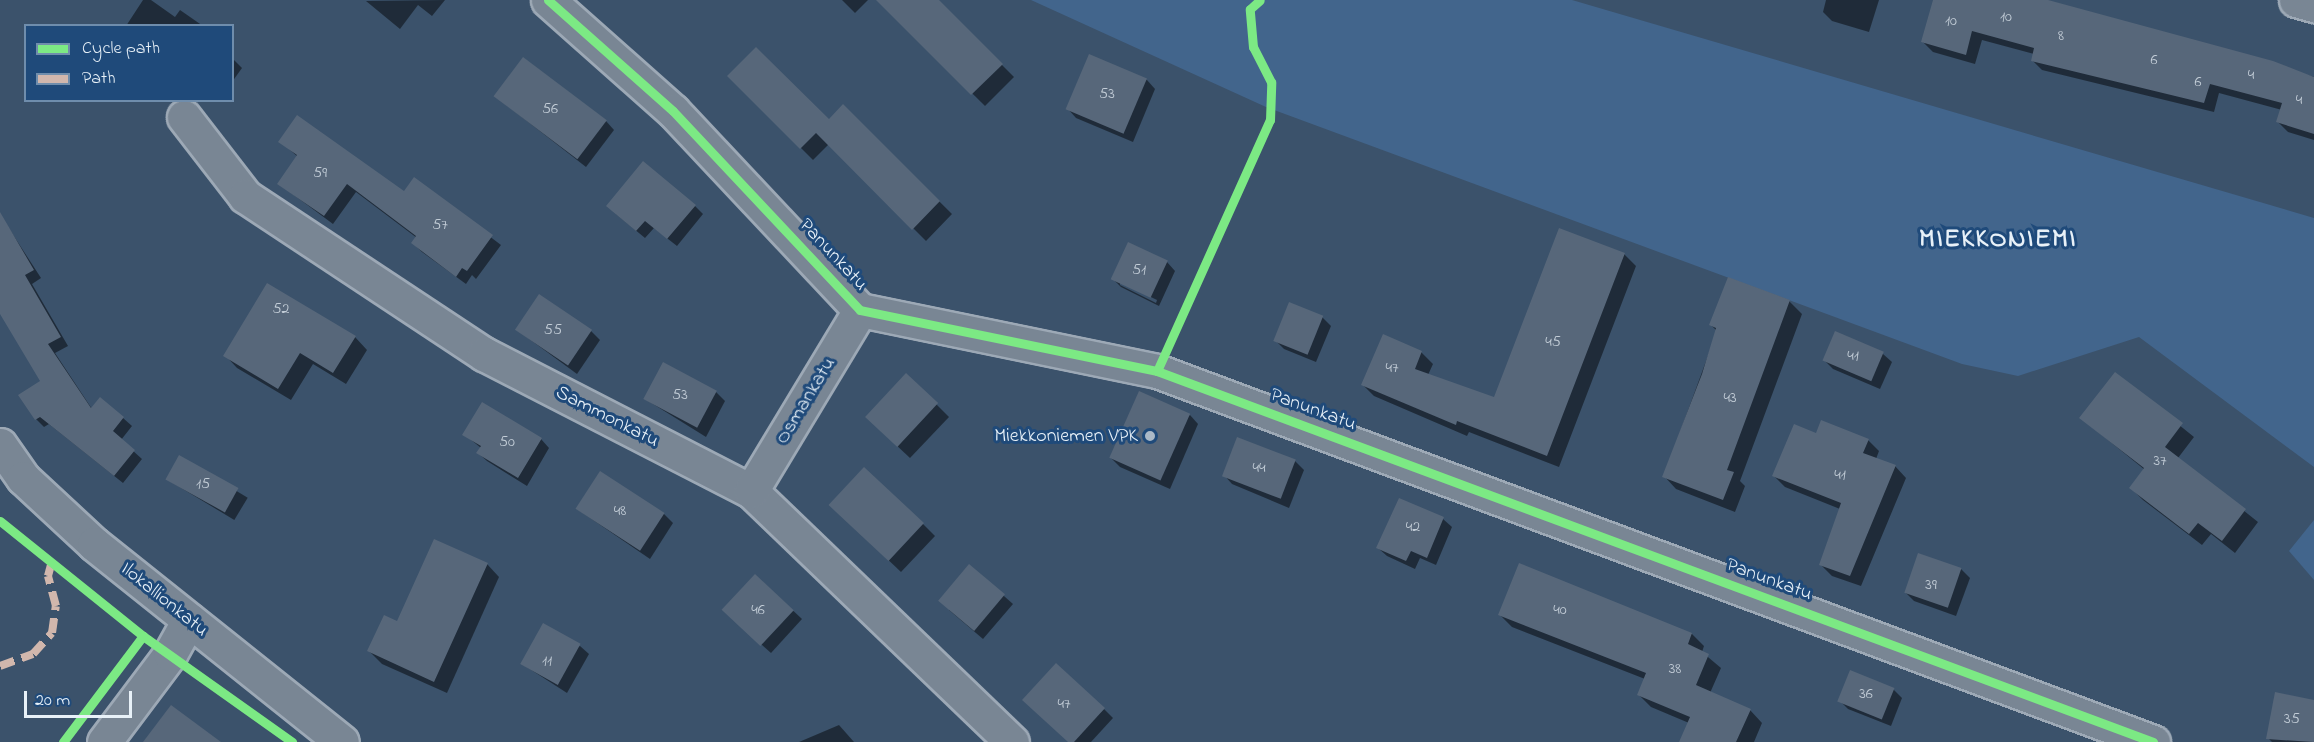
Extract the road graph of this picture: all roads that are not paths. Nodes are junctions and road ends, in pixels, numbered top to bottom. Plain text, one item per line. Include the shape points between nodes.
1 (548, 0) edge
2 (2296, 0) edge
3 (2314, 5) edge
4 (184, 117) dead end
5 (860, 310) junction
6 (0, 445) edge
7 (751, 491) junction
8 (189, 620) junction
9 (104, 742) edge
10 (342, 742) edge
11 (1012, 742) edge
12 (2153, 742) edge

1 - 5 street, Panunkatu via 673,111
2 - 3 street
4 - 7 street, Sammonkatu via 245,196 484,354
5 - 7 street, Osmankatu
5 - 12 street, Panunkatu via 1157,371
6 - 8 street, Ilokallionkatu via 23,478 94,544
7 - 11 street, Sammonkatu
8 - 9 street via 170,654
8 - 10 street, Ilokallionkatu

